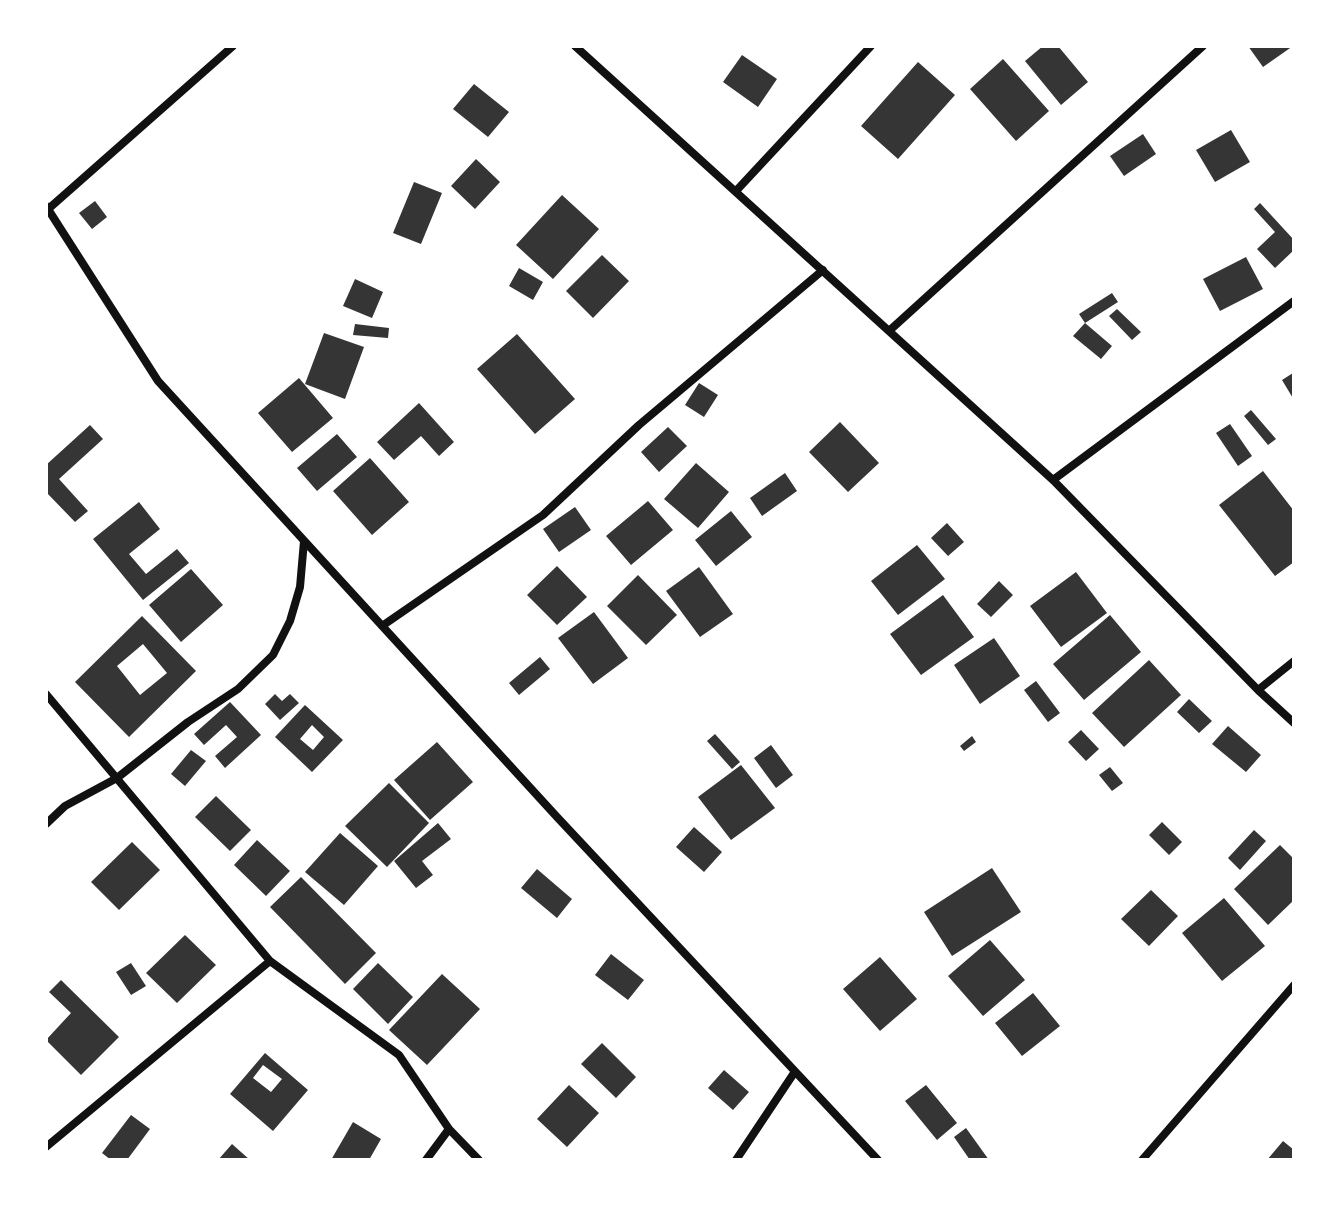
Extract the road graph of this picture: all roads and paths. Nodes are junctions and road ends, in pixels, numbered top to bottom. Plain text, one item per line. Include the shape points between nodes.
1 (233, 46) edge
2 (575, 46) edge
3 (871, 46) edge
4 (1203, 46) edge
5 (736, 191) junction
6 (47, 209) edge
7 (823, 270) junction
8 (1294, 301) edge
9 (889, 331) junction
10 (1053, 480) junction
11 (304, 541) junction
12 (382, 626) junction
13 (1294, 661) edge
14 (1258, 690) junction
15 (46, 694) edge
16 (1294, 723) edge
17 (117, 778) junction
18 (46, 824) edge
19 (270, 961) junction
20 (1294, 985) edge
21 (794, 1073) junction
22 (449, 1129) junction
23 (46, 1147) edge
24 (426, 1160) edge
25 (479, 1160) edge
26 (736, 1160) edge
27 (878, 1160) edge
28 (1142, 1160) edge

1 - 6 street
2 - 5 street
3 - 5 street
4 - 9 street
5 - 7 street
6 - 11 street via 158,381
7 - 9 street
7 - 12 street via 639,425 543,515
8 - 10 street
9 - 10 street
10 - 14 street
11 - 12 street
11 - 17 street via 300,587 273,655 238,689
12 - 21 street
13 - 14 street
14 - 16 street
15 - 17 street
17 - 18 street via 65,806
17 - 19 street
19 - 22 street via 399,1055
19 - 23 street
20 - 28 street
21 - 26 street
21 - 27 street
22 - 24 street
22 - 25 street

